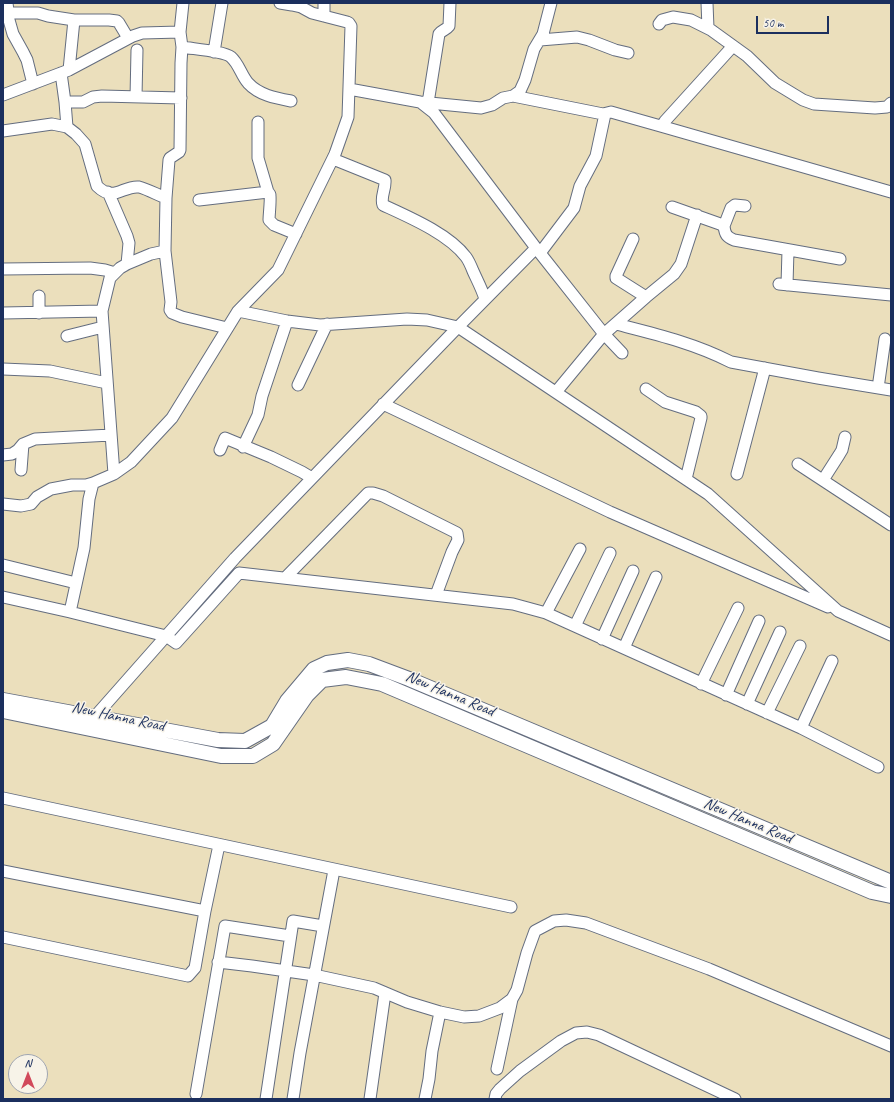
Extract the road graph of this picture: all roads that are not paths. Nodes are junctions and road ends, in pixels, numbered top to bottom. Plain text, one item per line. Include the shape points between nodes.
1 (183, 3) edge
2 (222, 3) edge
3 (280, 3) edge
4 (324, 3) edge
5 (450, 3) edge
6 (551, 3) edge
7 (707, 3) edge
8 (8, 7) edge
9 (324, 16) junction
10 (74, 20) junction
11 (660, 24) dead end
12 (708, 28) junction
13 (180, 32) junction
14 (128, 38) junction
15 (540, 40) junction
16 (733, 46) junction
17 (182, 47) junction
18 (137, 50) dead end
19 (214, 52) junction
20 (628, 53) dead end
21 (65, 72) junction
22 (33, 84) junction
23 (349, 89) junction
24 (3, 95) edge
25 (513, 96) junction
26 (136, 97) junction
27 (181, 98) junction
28 (290, 101) dead end
29 (65, 102) junction
30 (424, 102) junction
31 (891, 103) edge
32 (605, 114) junction
33 (258, 122) dead end
34 (67, 127) junction
35 (664, 128) junction
36 (3, 131) edge
37 (333, 159) junction
38 (108, 192) junction
39 (268, 192) junction
40 (891, 192) edge
41 (166, 198) junction
42 (200, 200) dead end
43 (672, 206) dead end
44 (745, 206) dead end
45 (697, 215) junction
46 (724, 226) junction
47 (296, 234) junction
48 (633, 240) dead end
49 (538, 250) junction
50 (788, 250) junction
51 (165, 251) junction
52 (840, 259) dead end
53 (128, 264) junction
54 (3, 269) edge
55 (115, 273) junction
56 (891, 295) edge
57 (39, 296) dead end
58 (646, 297) junction
59 (485, 298) junction
60 (102, 311) junction
61 (238, 311) junction
62 (39, 313) junction
63 (3, 314) edge
64 (287, 321) junction
65 (328, 324) junction
66 (616, 324) junction
67 (103, 327) junction
68 (458, 327) junction
69 (227, 328) junction
70 (604, 334) junction
71 (67, 336) dead end
72 (885, 339) dead end
73 (622, 353) dead end
74 (765, 368) junction
75 (3, 369) edge
76 (107, 383) junction
77 (298, 385) dead end
78 (878, 388) junction
79 (646, 389) dead end
80 (891, 390) edge
81 (556, 392) junction
82 (383, 404) junction
83 (111, 435) junction
84 (845, 436) dead end
85 (23, 444) junction
86 (244, 447) junction
87 (220, 450) dead end
88 (3, 455) edge
89 (798, 464) dead end
90 (21, 470) dead end
91 (114, 474) junction
92 (737, 474) dead end
93 (312, 478) junction
94 (686, 479) junction
95 (823, 480) junction
96 (93, 483) junction
97 (3, 504) edge
98 (891, 525) edge
99 (580, 549) dead end
100 (610, 552) dead end
101 (3, 565) edge
102 (633, 571) dead end
103 (656, 577) dead end
104 (285, 578) junction
105 (76, 583) junction
106 (436, 595) junction
107 (3, 597) edge
108 (738, 608) dead end
109 (838, 611) junction
110 (70, 612) junction
111 (546, 613) junction
112 (759, 621) dead end
113 (575, 626) junction
114 (780, 632) dead end
115 (891, 635) edge
116 (166, 636) junction
117 (602, 639) junction
118 (800, 646) dead end
119 (624, 648) junction
120 (832, 661) dead end
121 (701, 684) junction
122 (726, 695) junction
123 (3, 700) edge
124 (747, 704) junction
125 (3, 711) edge
126 (767, 713) junction
127 (90, 723) junction
128 (801, 728) junction
129 (878, 767) dead end
130 (3, 798) edge
131 (219, 845) junction
132 (334, 870) junction
133 (3, 872) edge
134 (891, 882) edge
135 (891, 896) edge
136 (510, 907) dead end
137 (205, 911) junction
138 (323, 926) junction
139 (290, 936) junction
140 (3, 937) edge
141 (218, 962) junction
142 (285, 971) junction
143 (314, 975) junction
144 (385, 993) junction
145 (512, 999) junction
146 (440, 1012) junction
147 (891, 1046) edge
148 (497, 1069) dead end
149 (196, 1094) dead end
150 (266, 1099) edge
151 (293, 1099) edge
152 (370, 1099) edge
153 (425, 1099) edge
154 (495, 1099) edge
155 (735, 1099) edge

1 - 13 street
2 - 19 street
3 - 9 street
4 - 9 street
5 - 30 street via 449,26 439,34
6 - 15 street
7 - 12 street
8 - 10 street
8 - 22 street via 13,34 24,52
9 - 23 street via 347,22 351,26
10 - 14 street via 117,21
10 - 21 street
11 - 12 street via 662,20 673,18 691,20
12 - 16 street
13 - 14 street via 142,33
13 - 17 street
14 - 21 street
15 - 20 street via 577,37
15 - 25 street via 534,49 520,92
16 - 31 street via 775,83 814,104 875,108 887,107
16 - 35 street via 665,121
17 - 19 street
17 - 27 street
18 - 26 street
19 - 28 street via 230,56 248,83 259,91 270,97
21 - 22 street
21 - 29 street
22 - 24 street
23 - 30 street
23 - 37 street via 348,117
25 - 30 street via 481,108
25 - 32 street
26 - 27 street
26 - 29 street via 102,96 93,97 85,102
27 - 41 street via 180,150 169,160
29 - 34 street
30 - 49 street
32 - 35 street via 611,112
32 - 49 street via 596,156 580,186 574,208
33 - 39 street via 258,158
34 - 36 street via 52,124
34 - 38 street via 85,144 97,186
35 - 40 street
37 - 47 street
37 - 59 street via 385,180 383,205 416,220 455,246 466,258
38 - 41 street via 113,194 139,187
38 - 53 street via 129,243
39 - 42 street
39 - 47 street via 271,200 269,220 274,225
41 - 51 street
43 - 45 street
44 - 46 street via 735,205
45 - 46 street
45 - 58 street via 681,264 674,274
46 - 50 street via 728,238
47 - 61 street via 278,270
48 - 58 street via 616,278
49 - 59 street
49 - 70 street
50 - 52 street
50 - 56 street via 783,285
51 - 53 street
51 - 69 street via 172,313
53 - 55 street
54 - 55 street via 90,268
55 - 60 street via 110,278
57 - 62 street
58 - 66 street
59 - 68 street
60 - 62 street
60 - 67 street
61 - 64 street
61 - 69 street
62 - 63 street
64 - 65 street
64 - 86 street via 258,415
65 - 68 street via 407,319 427,320
65 - 77 street
66 - 70 street
66 - 74 street via 677,340 731,362
67 - 71 street
67 - 76 street
68 - 81 street
68 - 82 street
69 - 91 street via 172,418 131,462
70 - 73 street
70 - 81 street
72 - 78 street
74 - 78 street
74 - 92 street
75 - 76 street via 50,371
76 - 83 street
78 - 80 street
79 - 94 street via 665,402 701,416
81 - 94 street
82 - 93 street
82 - 109 street via 610,512
83 - 85 street via 35,439
83 - 91 street
84 - 95 street via 842,450
85 - 88 street via 12,454
85 - 90 street
86 - 87 street via 225,438
86 - 93 street via 271,457
89 - 95 street
91 - 96 street
93 - 116 street via 235,558
94 - 109 street via 708,494
95 - 98 street
96 - 97 street via 51,489 31,504
96 - 105 street via 84,548
99 - 111 street
100 - 113 street
101 - 105 street
102 - 117 street
103 - 119 street
104 - 106 street
104 - 106 street via 368,493 373,493 457,533 458,540
104 - 116 street via 239,573 176,643
105 - 110 street
106 - 111 street via 513,604
107 - 110 street
108 - 121 street
109 - 115 street
110 - 116 street
111 - 113 street
112 - 122 street
113 - 117 street
114 - 124 street
116 - 127 street
117 - 119 street
118 - 126 street
119 - 121 street
120 - 128 street
121 - 122 street
122 - 124 street
123 - 127 main road, New Hanna Road
124 - 126 street
125 - 127 main road, New Hanna Road
126 - 128 street
127 - 134 main road, New Hanna Road via 218,740 245,741 272,726 287,701 314,669 327,663 348,660 369,664
127 - 135 main road, New Hanna Road via 221,756 253,756 273,744 307,695 322,680 346,677 382,684 872,892
128 - 129 street
130 - 131 street
131 - 132 street
131 - 137 street
132 - 136 street
132 - 138 street
133 - 137 street
137 - 140 street via 195,968 188,976
138 - 139 street via 292,921
138 - 143 street
139 - 141 street via 225,926
139 - 142 street
141 - 142 street
141 - 149 street
142 - 143 street
142 - 150 street
143 - 144 street via 374,988
143 - 151 street
144 - 146 street
144 - 152 street
145 - 146 street via 500,1008 479,1016 464,1017
145 - 147 street via 536,930 554,921 566,920 586,923 709,969
145 - 148 street
146 - 153 street
154 - 155 street via 500,1089 520,1071 561,1041 576,1033 587,1032 599,1035

